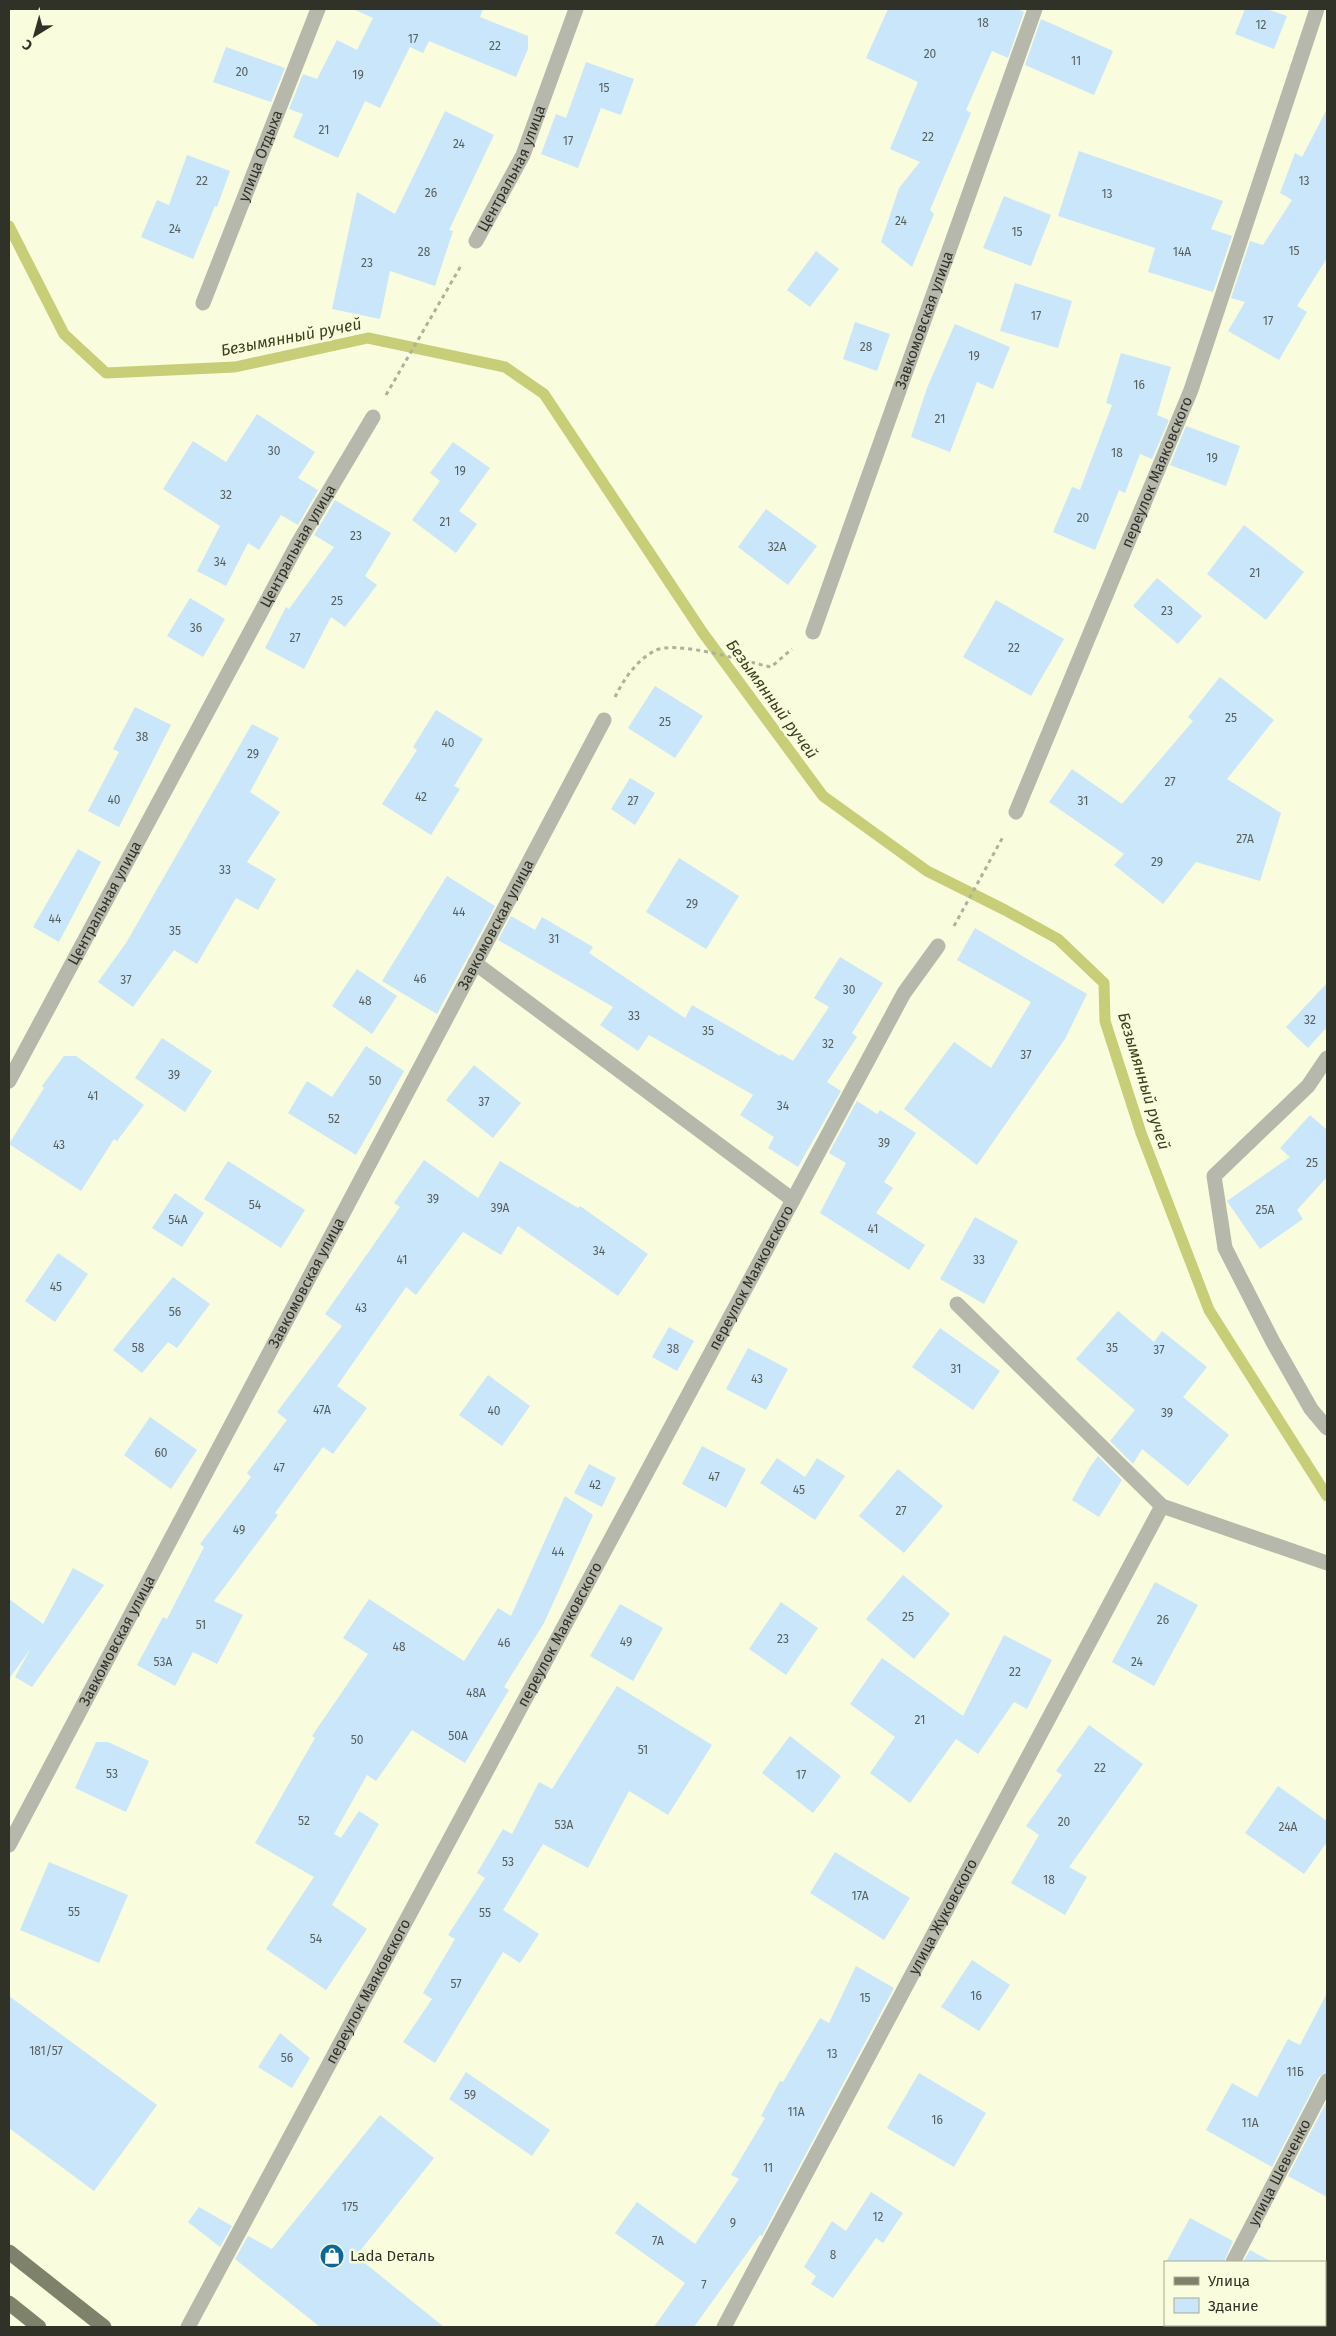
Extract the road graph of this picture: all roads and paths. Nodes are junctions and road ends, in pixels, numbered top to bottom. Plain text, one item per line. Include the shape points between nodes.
1 (318, 9) edge
2 (576, 9) edge
3 (1035, 9) edge
4 (1317, 9) edge
5 (476, 241) joint
6 (203, 303) dead end
7 (373, 417) joint
8 (813, 632) joint
9 (604, 720) joint
10 (1016, 812) joint
11 (958, 921) dead end
12 (938, 946) dead end
13 (475, 963) junction
14 (1327, 1058) edge
15 (9, 1081) edge
16 (793, 1200) junction
17 (957, 1304) dead end
18 (1327, 1428) edge
19 (1162, 1506) junction
20 (1327, 1564) edge
21 (9, 1845) edge
22 (1327, 2081) edge
23 (9, 2252) edge
24 (1234, 2261) edge
25 (9, 2303) edge
26 (40, 2327) edge
27 (104, 2327) edge
28 (188, 2327) edge
29 (724, 2327) edge

1 - 6 street, улица Отдыха
2 - 5 street, Центральная улица via 523,155
3 - 8 street, Завкомовская улица
4 - 10 street, переулок Маяковского via 1191,390
5 - 7 path, Центральная улица
7 - 15 street, Центральная улица via 298,543
8 - 9 path via 771,667 696,648 655,650 625,676
9 - 13 street, Завкомовская улица
10 - 11 path
12 - 16 street, переулок Маяковского via 904,993
13 - 16 street
13 - 21 street, Завкомовская улица
14 - 18 street via 1308,1086 1214,1176 1224,1248 1306,1401
16 - 28 street, переулок Маяковского
17 - 19 street
19 - 20 street
19 - 29 street, улица Жуковского
22 - 24 street, улица Шевченко
23 - 27 main road
25 - 26 main road

